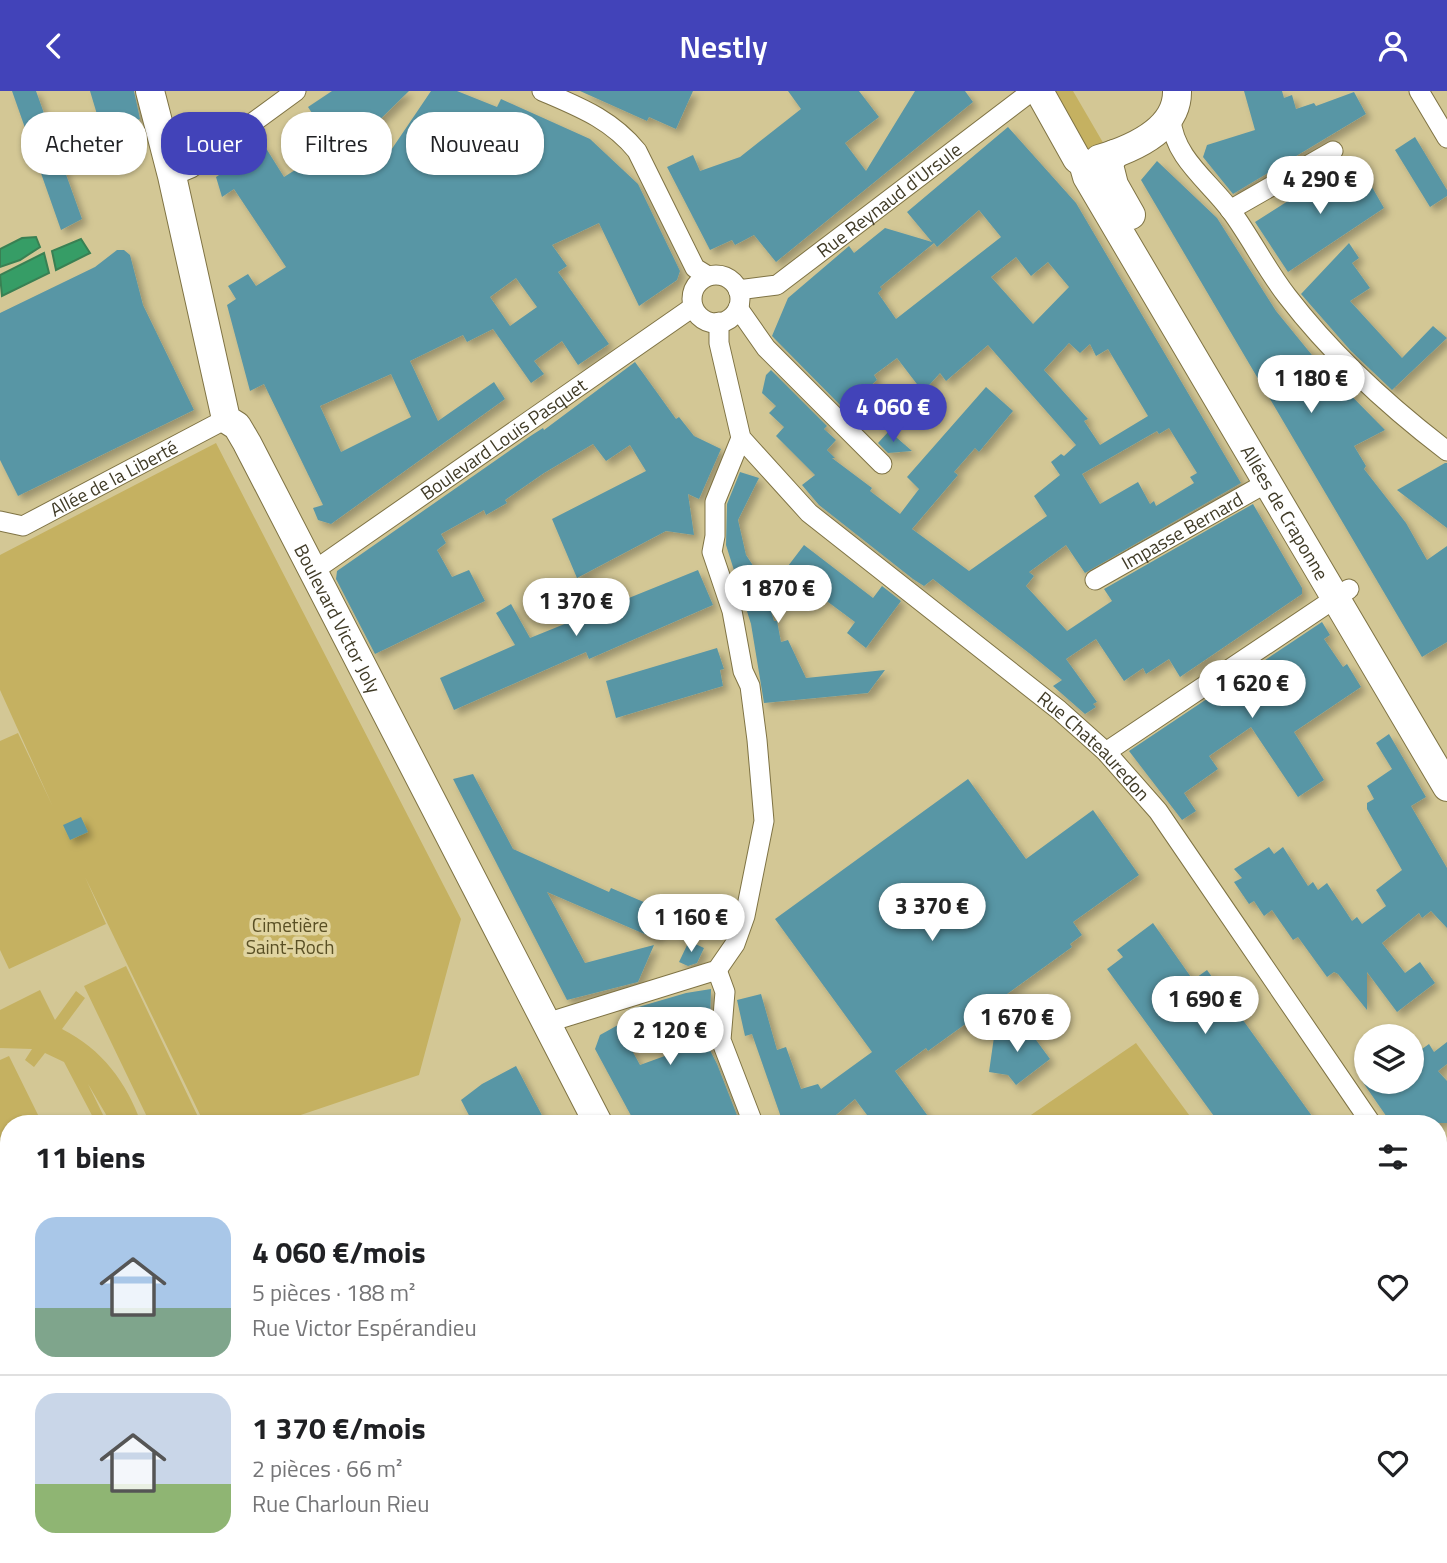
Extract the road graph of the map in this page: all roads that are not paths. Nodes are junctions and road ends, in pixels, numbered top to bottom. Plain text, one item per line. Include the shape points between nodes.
1 (150, 91) edge
2 (296, 91) edge
3 (542, 91) edge
4 (1032, 91) edge
5 (1039, 91) edge
6 (1177, 91) edge
7 (1419, 91) edge
8 (1171, 119) junction
9 (1447, 138) edge
10 (1333, 151) dead end
11 (1114, 154) junction
12 (1083, 163) junction
13 (172, 176) junction
14 (1230, 210) junction
15 (708, 276) junction
16 (738, 299) junction
17 (693, 307) junction
18 (719, 323) junction
19 (226, 419) junction
20 (741, 439) junction
21 (1447, 451) edge
22 (882, 464) dead end
23 (1268, 482) junction
24 (0, 521) edge
25 (312, 572) junction
26 (1095, 580) dead end
27 (1343, 594) junction
28 (1106, 752) junction
29 (1444, 768) edge
30 (717, 970) junction
31 (545, 1023) junction
32 (593, 1115) edge
33 (750, 1115) edge
34 (1366, 1115) edge

1 - 13 main road, Boulevard Victor Joly
2 - 13 street via 191,168
3 - 15 street via 602,117 624,135 637,151 695,268
4 - 16 street, Rue Reynaud d'Ursule via 777,285
5 - 12 main road, Allées de Craponne
6 - 8 main road
7 - 9 street
8 - 11 main road via 1149,137
8 - 14 street via 1186,161
10 - 14 street
11 - 12 main road
11 - 27 main road, Allées de Craponne via 1109,165 1114,185
12 - 23 main road, Allées de Craponne via 1087,177
13 - 19 main road, Boulevard Victor Joly
14 - 21 street via 1318,336 1366,386
15 - 16 street via 729,278
15 - 17 street via 696,285
16 - 18 street via 727,320
16 - 22 street via 766,348
17 - 18 street via 703,319
17 - 25 street, Boulevard Louis Pasquet
18 - 20 street via 719,343
19 - 24 street, Allée de la Liberté via 23,526
19 - 25 main road, Boulevard Victor Joly via 237,426
20 - 28 street, Rue Chateauredon via 809,513
20 - 30 street via 715,502 712,552 750,686 764,821 745,916 735,944
23 - 26 street, Impasse Bernard
23 - 27 main road, Allées de Craponne
25 - 31 main road, Boulevard Victor Joly
27 - 28 street
27 - 29 main road, Allées de Craponne
28 - 34 street, Rue Chateauredon via 1158,811
30 - 31 street
30 - 33 street via 725,992 721,1041
31 - 32 main road, Boulevard Victor Joly

